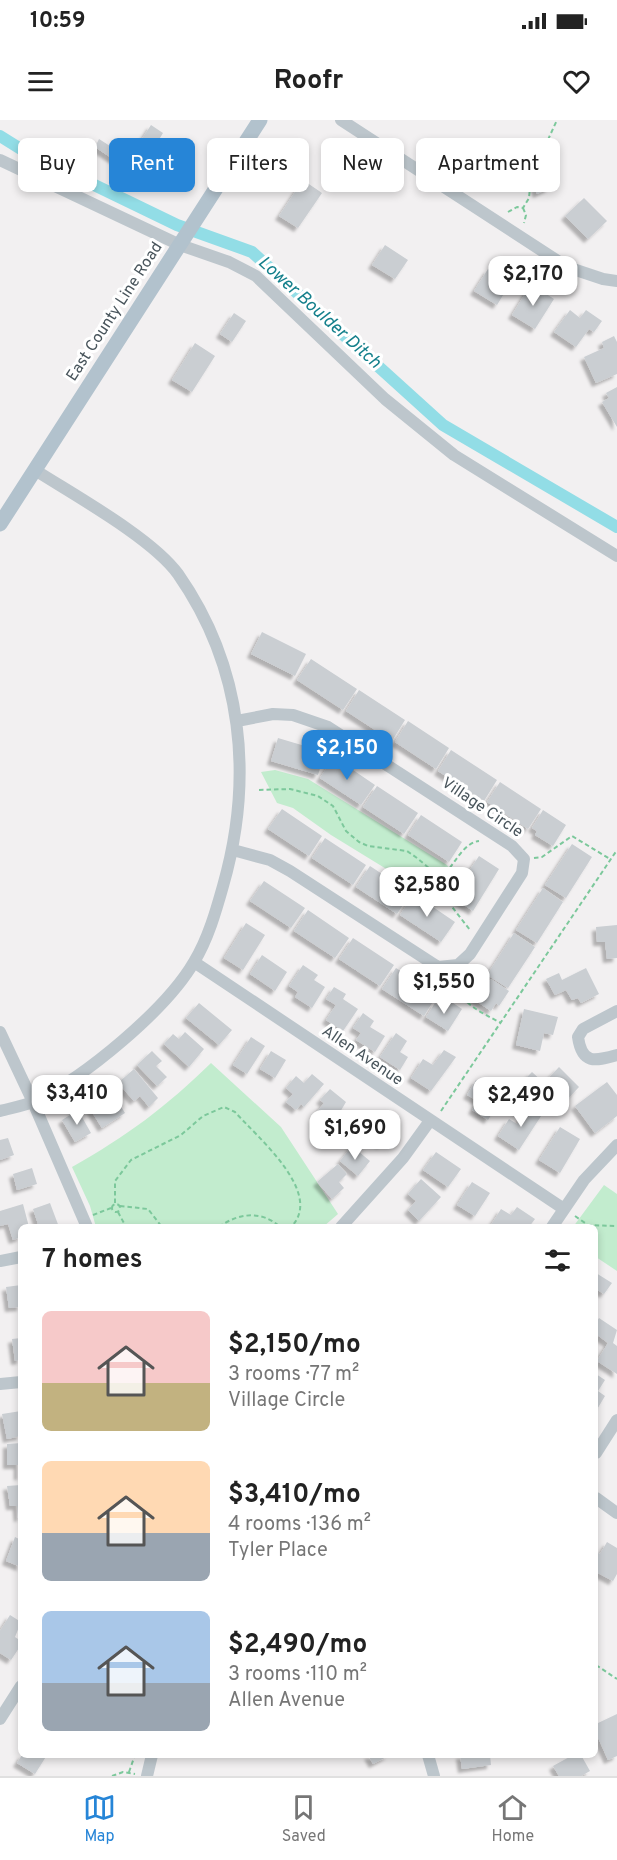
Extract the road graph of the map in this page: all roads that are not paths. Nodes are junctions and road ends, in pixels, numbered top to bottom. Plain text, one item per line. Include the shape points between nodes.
1 (260, 120) edge
2 (341, 120) edge
3 (0, 160) edge
4 (181, 244) junction
5 (617, 280) edge
6 (35, 470) junction
7 (0, 524) edge
8 (617, 556) edge
9 (237, 721) junction
10 (233, 850) junction
11 (194, 962) junction
12 (617, 1011) edge
13 (0, 1032) edge
14 (617, 1055) edge
15 (33, 1102) junction
16 (0, 1112) edge
17 (429, 1122) junction
18 (617, 1146) edge
19 (564, 1209) junction
20 (86, 1223) edge
21 (344, 1224) edge
22 (554, 1224) edge
23 (18, 1258) edge
24 (0, 1261) edge
25 (18, 1382) edge
26 (0, 1384) edge
27 (617, 1420) edge
28 (598, 1450) edge
29 (598, 1499) edge
30 (617, 1513) edge
31 (18, 1691) edge
32 (0, 1719) edge
33 (151, 1758) edge
34 (429, 1758) edge
35 (147, 1775) edge
36 (434, 1776) edge

1 - 4 main road, East County Line Road
2 - 5 street via 567,267
3 - 4 street
4 - 6 main road, East County Line Road
4 - 8 street via 256,276 385,399 454,455
6 - 7 main road, East County Line Road
6 - 9 street via 145,542 176,572 202,613 222,658
9 - 10 street via 240,804
9 - 10 street, Village Circle via 273,714 292,715 328,727 512,846 524,859 522,873 470,954 458,965 438,968 270,860
10 - 11 street via 210,926
11 - 15 street via 151,1014 112,1050
11 - 17 street, Allen Avenue
12 - 14 street via 583,1029 578,1038 585,1056 595,1061
13 - 15 street
15 - 16 street
15 - 20 street
17 - 19 street, Allen Avenue
17 - 21 street via 403,1158
18 - 19 street via 584,1180
19 - 22 street
23 - 24 street
25 - 26 street
27 - 28 street
29 - 30 street
31 - 32 street
33 - 35 street
34 - 36 street

